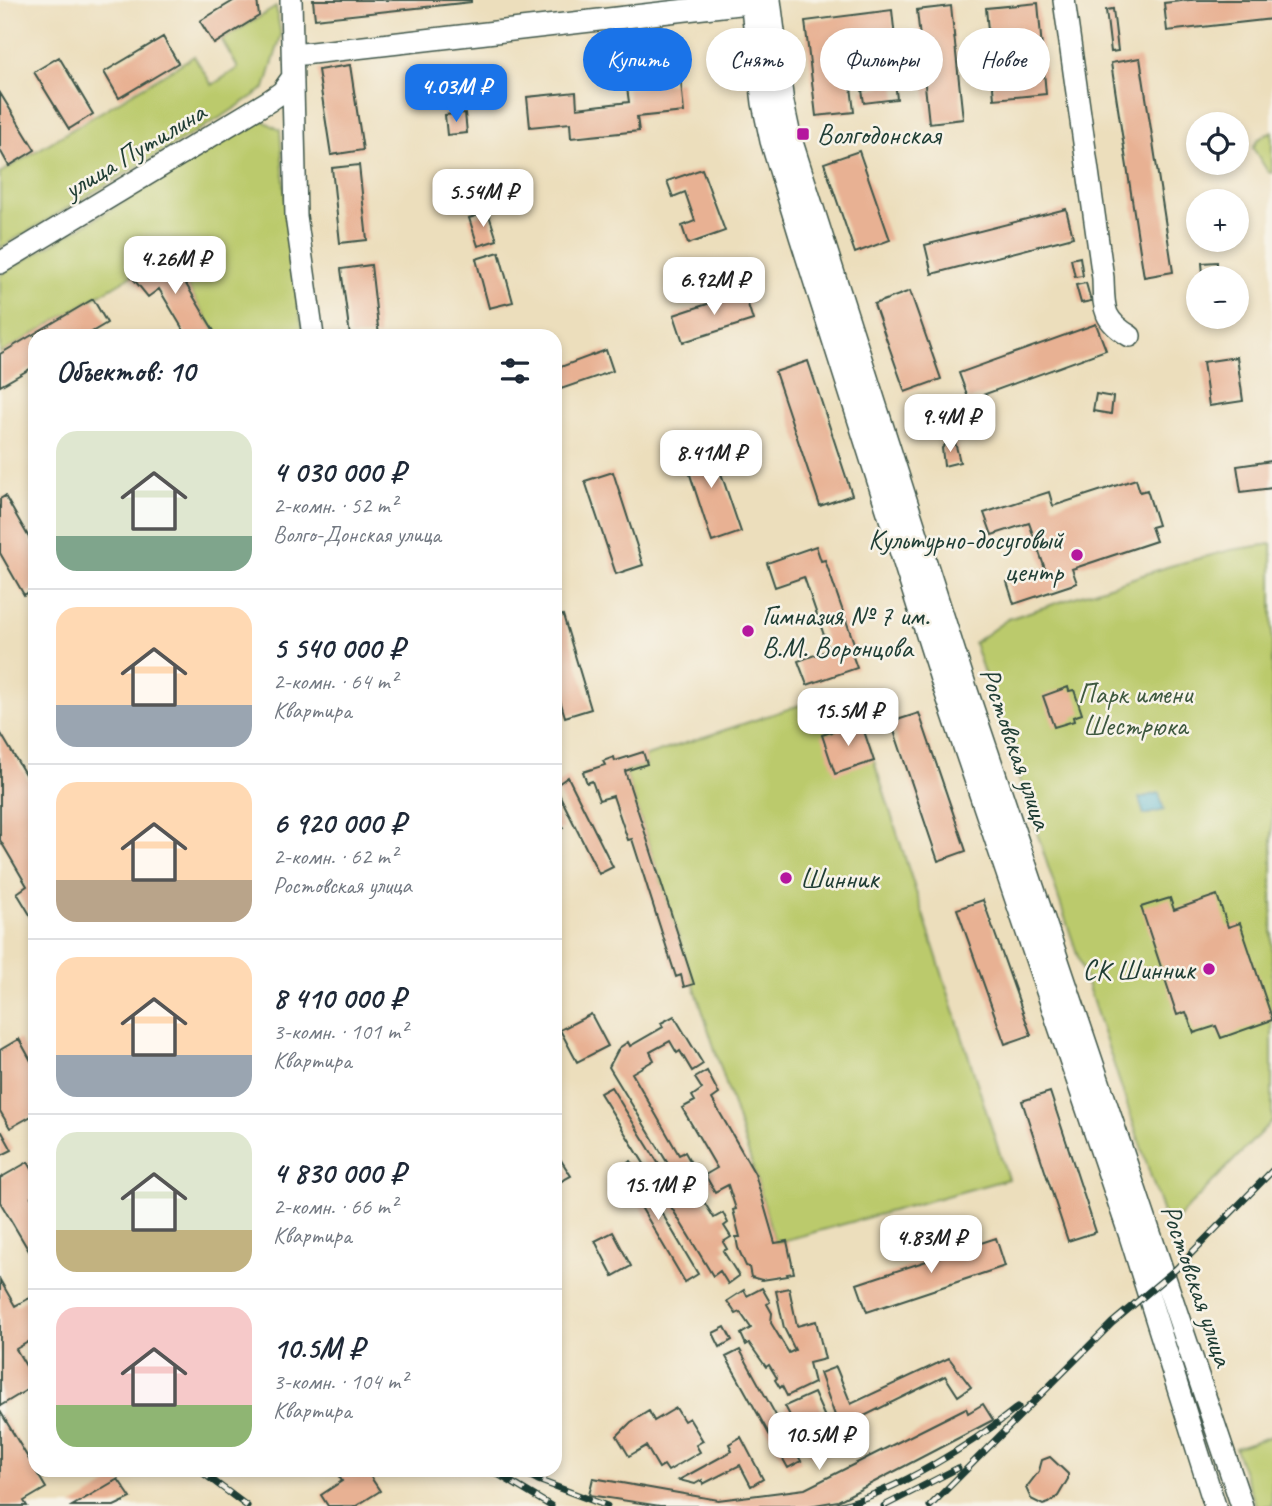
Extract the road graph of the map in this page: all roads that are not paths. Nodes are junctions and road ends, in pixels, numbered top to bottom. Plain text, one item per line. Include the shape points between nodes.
1 (291, 0) edge
2 (763, 0) edge
3 (1064, 0) edge
4 (294, 55) junction
5 (292, 78) junction
6 (0, 263) edge
7 (312, 329) edge
8 (1130, 336) dead end
9 (1241, 1501) edge
10 (1211, 1505) edge

1 - 4 street
2 - 4 street
2 - 9 street, Ростовская улица via 794,148 966,688
2 - 10 street, Ростовская улица via 763,103 771,141 942,682 1122,1211
3 - 8 street via 1104,306 1112,326
4 - 5 street
5 - 6 street, улица Путилина via 269,101
5 - 7 street via 296,216
9 - 10 street

